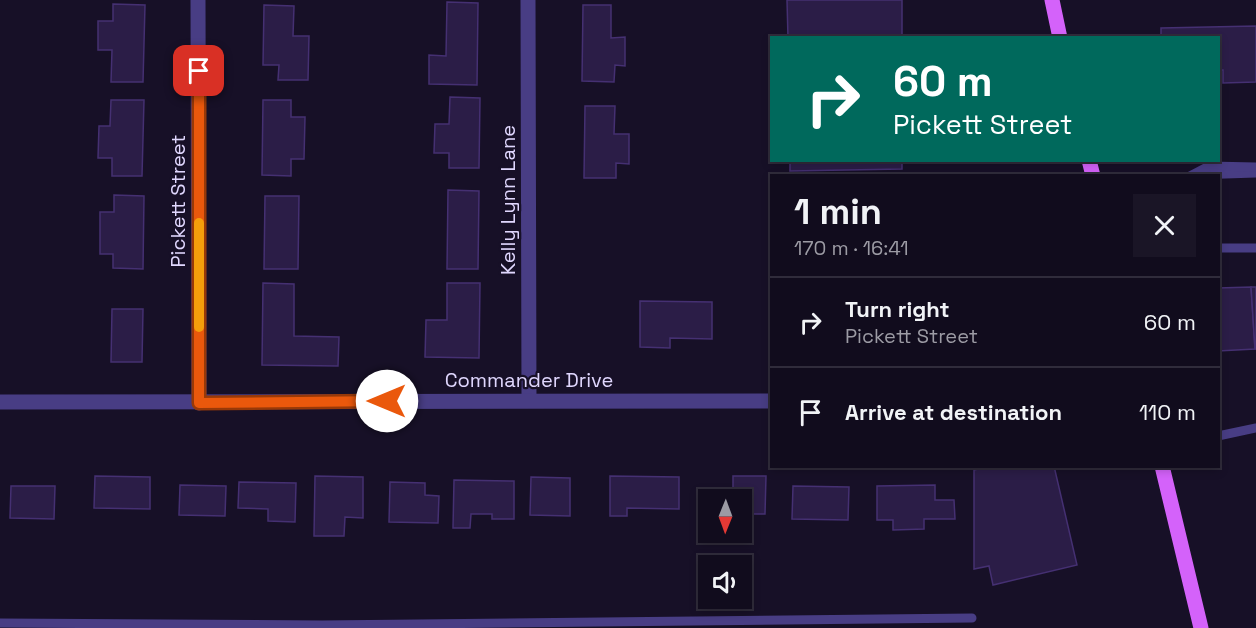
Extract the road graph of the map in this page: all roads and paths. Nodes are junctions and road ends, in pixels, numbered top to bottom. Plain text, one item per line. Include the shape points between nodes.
1 (198, 0) edge
2 (528, 0) edge
3 (1052, 0) edge
4 (1060, 36) edge
5 (1256, 167) edge
6 (1193, 174) edge
7 (1256, 174) edge
8 (1220, 175) edge
9 (1220, 248) edge
10 (1256, 248) edge
11 (529, 400) junction
12 (770, 401) edge
13 (0, 402) edge
14 (199, 403) junction
15 (1256, 428) edge
16 (1220, 436) edge
17 (1162, 468) edge
18 (972, 618) dead end
19 (0, 623) edge
20 (1202, 628) edge

1 - 14 street, Pickett Street
2 - 11 street, Kelly Lynn Lane
3 - 4 main road
5 - 6 lane via 1209,166
7 - 8 lane
9 - 10 lane
11 - 12 street, Commander Drive
11 - 14 street, Commander Drive
13 - 14 street, Commander Drive
15 - 16 lane
17 - 20 main road
18 - 19 lane via 334,625

